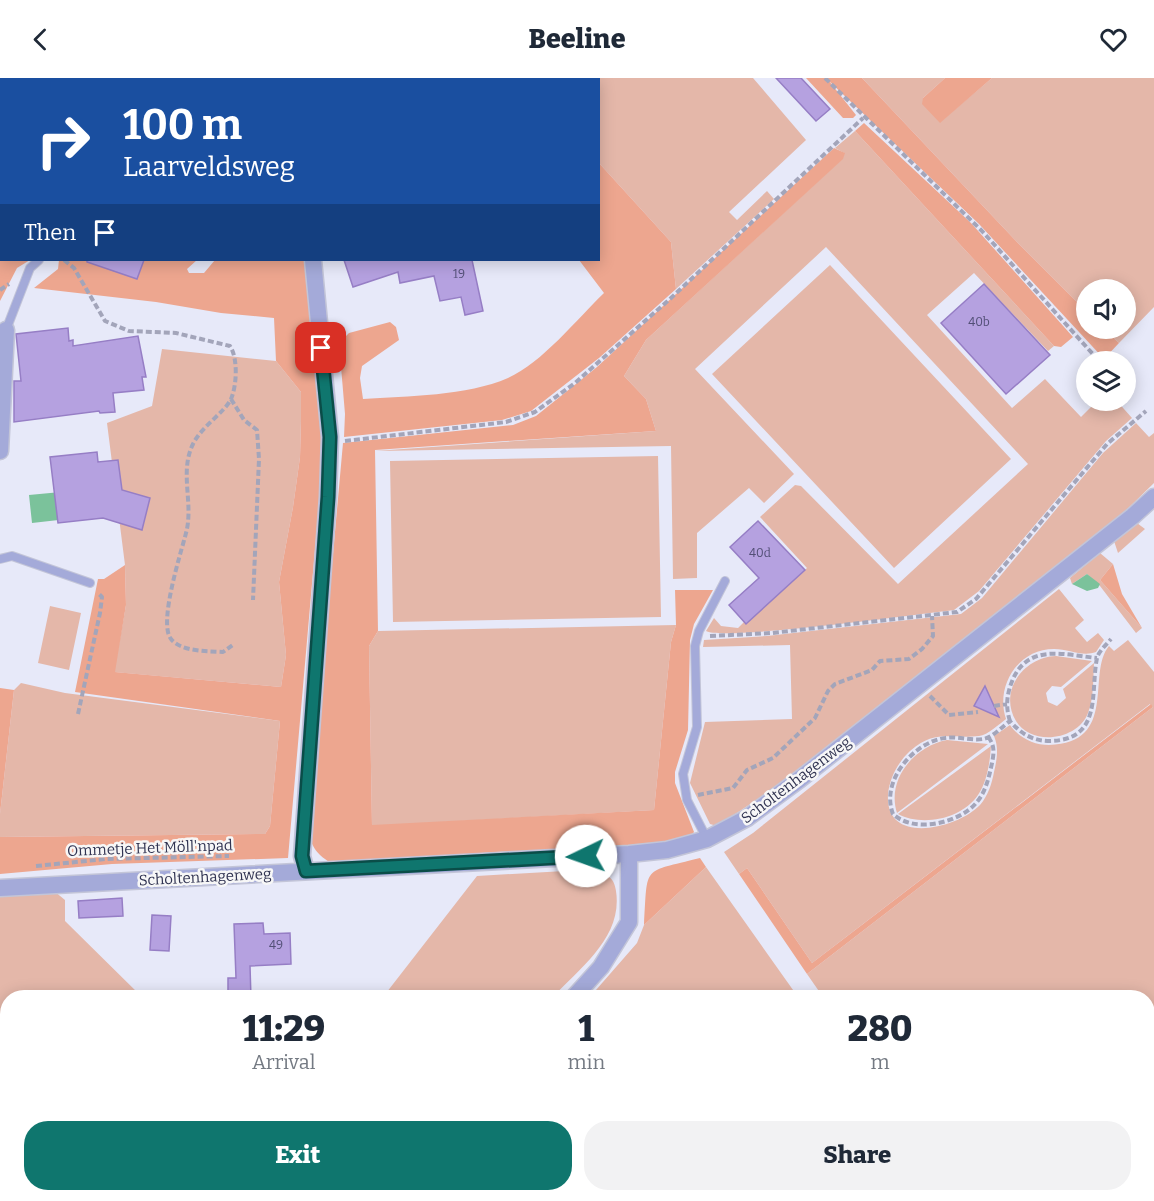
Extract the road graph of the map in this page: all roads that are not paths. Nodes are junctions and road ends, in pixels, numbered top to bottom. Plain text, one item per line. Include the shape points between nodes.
1 (38, 261) edge
2 (313, 261) edge
3 (6, 330) joint
4 (0, 452) edge
5 (1154, 496) edge
6 (0, 559) edge
7 (725, 581) dead end
8 (90, 583) road end
9 (707, 839) junction
10 (629, 854) junction
11 (306, 871) junction
12 (0, 888) edge
13 (580, 990) edge

1 - 3 lane via 30,268
2 - 11 street via 329,443 302,856
3 - 4 street
5 - 9 street, Scholtenhagenweg via 753,813
6 - 8 lane via 12,556
7 - 9 lane via 697,636 697,727 683,774 687,800
9 - 10 street, Scholtenhagenweg via 667,850
10 - 11 street, Scholtenhagenweg
10 - 13 street via 629,922 601,967
11 - 12 street, Scholtenhagenweg

